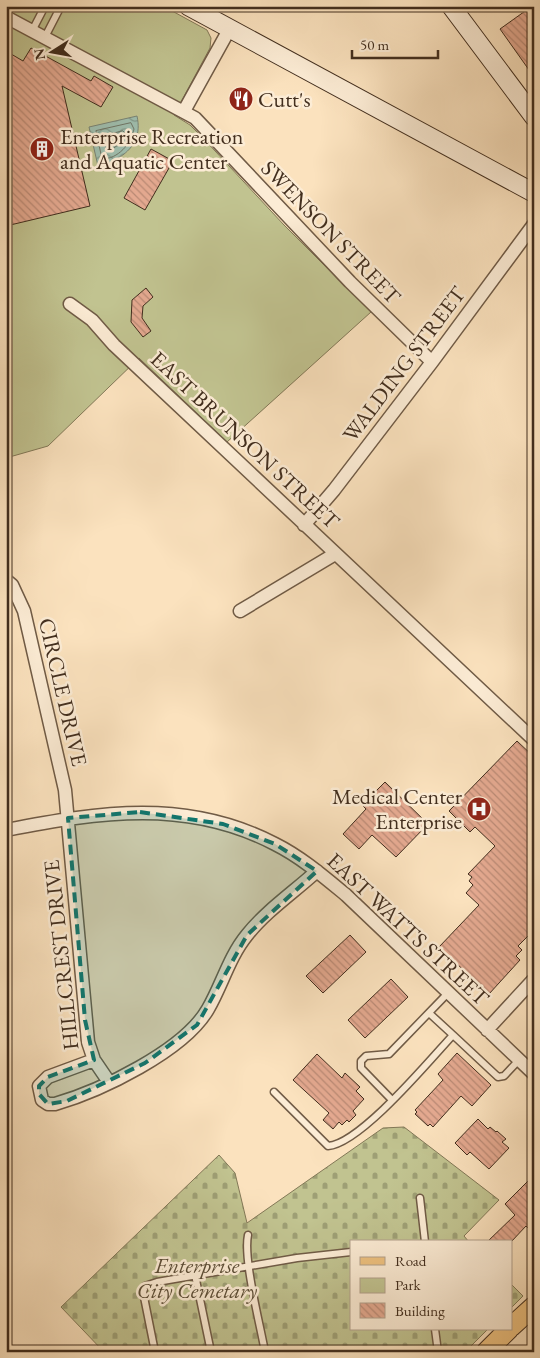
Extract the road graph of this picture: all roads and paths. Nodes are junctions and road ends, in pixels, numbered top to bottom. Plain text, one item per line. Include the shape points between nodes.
1 (45, 6) edge
2 (61, 6) edge
3 (188, 6) edge
4 (453, 7) edge
5 (6, 17) edge
6 (230, 28) junction
7 (32, 31) junction
8 (44, 37) junction
9 (184, 111) junction
10 (534, 117) edge
11 (534, 193) edge
12 (534, 224) edge
13 (70, 304) dead end
14 (432, 362) junction
15 (304, 525) junction
16 (335, 554) junction
17 (6, 580) edge
18 (240, 611) dead end
19 (534, 740) edge
20 (68, 818) junction
21 (6, 830) edge
22 (317, 871) junction
23 (534, 979) edge
24 (448, 993) junction
25 (429, 1013) junction
26 (487, 1030) junction
27 (453, 1035) junction
28 (94, 1060) junction
29 (519, 1060) junction
30 (534, 1074) edge
31 (109, 1082) junction
32 (274, 1092) dead end
33 (392, 1100) junction
34 (420, 1198) dead end
35 (248, 1235) dead end
36 (425, 1240) edge
37 (350, 1252) edge
38 (249, 1266) junction
39 (195, 1275) junction
40 (534, 1306) edge
41 (512, 1326) edge
42 (435, 1330) edge
43 (508, 1330) edge
44 (155, 1352) edge
45 (211, 1352) edge
46 (265, 1352) edge
47 (438, 1352) edge
48 (486, 1352) edge

1 - 7 lane
2 - 8 lane
3 - 6 main road
4 - 10 main road
5 - 7 street, SWENSON STREET
6 - 9 street
6 - 11 main road
7 - 8 street, SWENSON STREET
8 - 9 street, SWENSON STREET
9 - 14 street, SWENSON STREET via 195,118 350,282
12 - 14 street, WALDING STREET
13 - 15 street, EAST BRUNSON STREET via 92,320 114,345
14 - 15 street, WALDING STREET
15 - 16 street, EAST BRUNSON STREET
16 - 18 street
16 - 19 street, EAST BRUNSON STREET
17 - 20 street, CIRCLE DRIVE via 12,585 24,611 65,790
20 - 21 street, EAST WATTS STREET
20 - 22 street, EAST WATTS STREET via 140,812 214,822 275,844
20 - 28 street, HILLCREST DRIVE via 85,1020
22 - 24 street, EAST WATTS STREET
22 - 31 street via 247,935 231,958 208,1009 197,1025 165,1051
23 - 26 street
24 - 25 lane
24 - 26 street, EAST WATTS STREET
25 - 27 lane
25 - 33 lane via 389,1054 366,1056 361,1061 361,1068
26 - 29 street, EAST WATTS STREET
27 - 29 lane via 498,1076 504,1076
27 - 33 lane
28 - 31 street, HILLCREST DRIVE
28 - 31 street via 48,1077 39,1086 42,1100 55,1104
29 - 30 street, EAST WATTS STREET
32 - 33 lane via 328,1146 338,1145 358,1132
34 - 36 lane
35 - 38 lane
37 - 38 lane
38 - 39 lane
38 - 46 lane
39 - 44 lane via 144,1286
39 - 45 lane
40 - 41 main road
42 - 47 lane
43 - 48 main road

